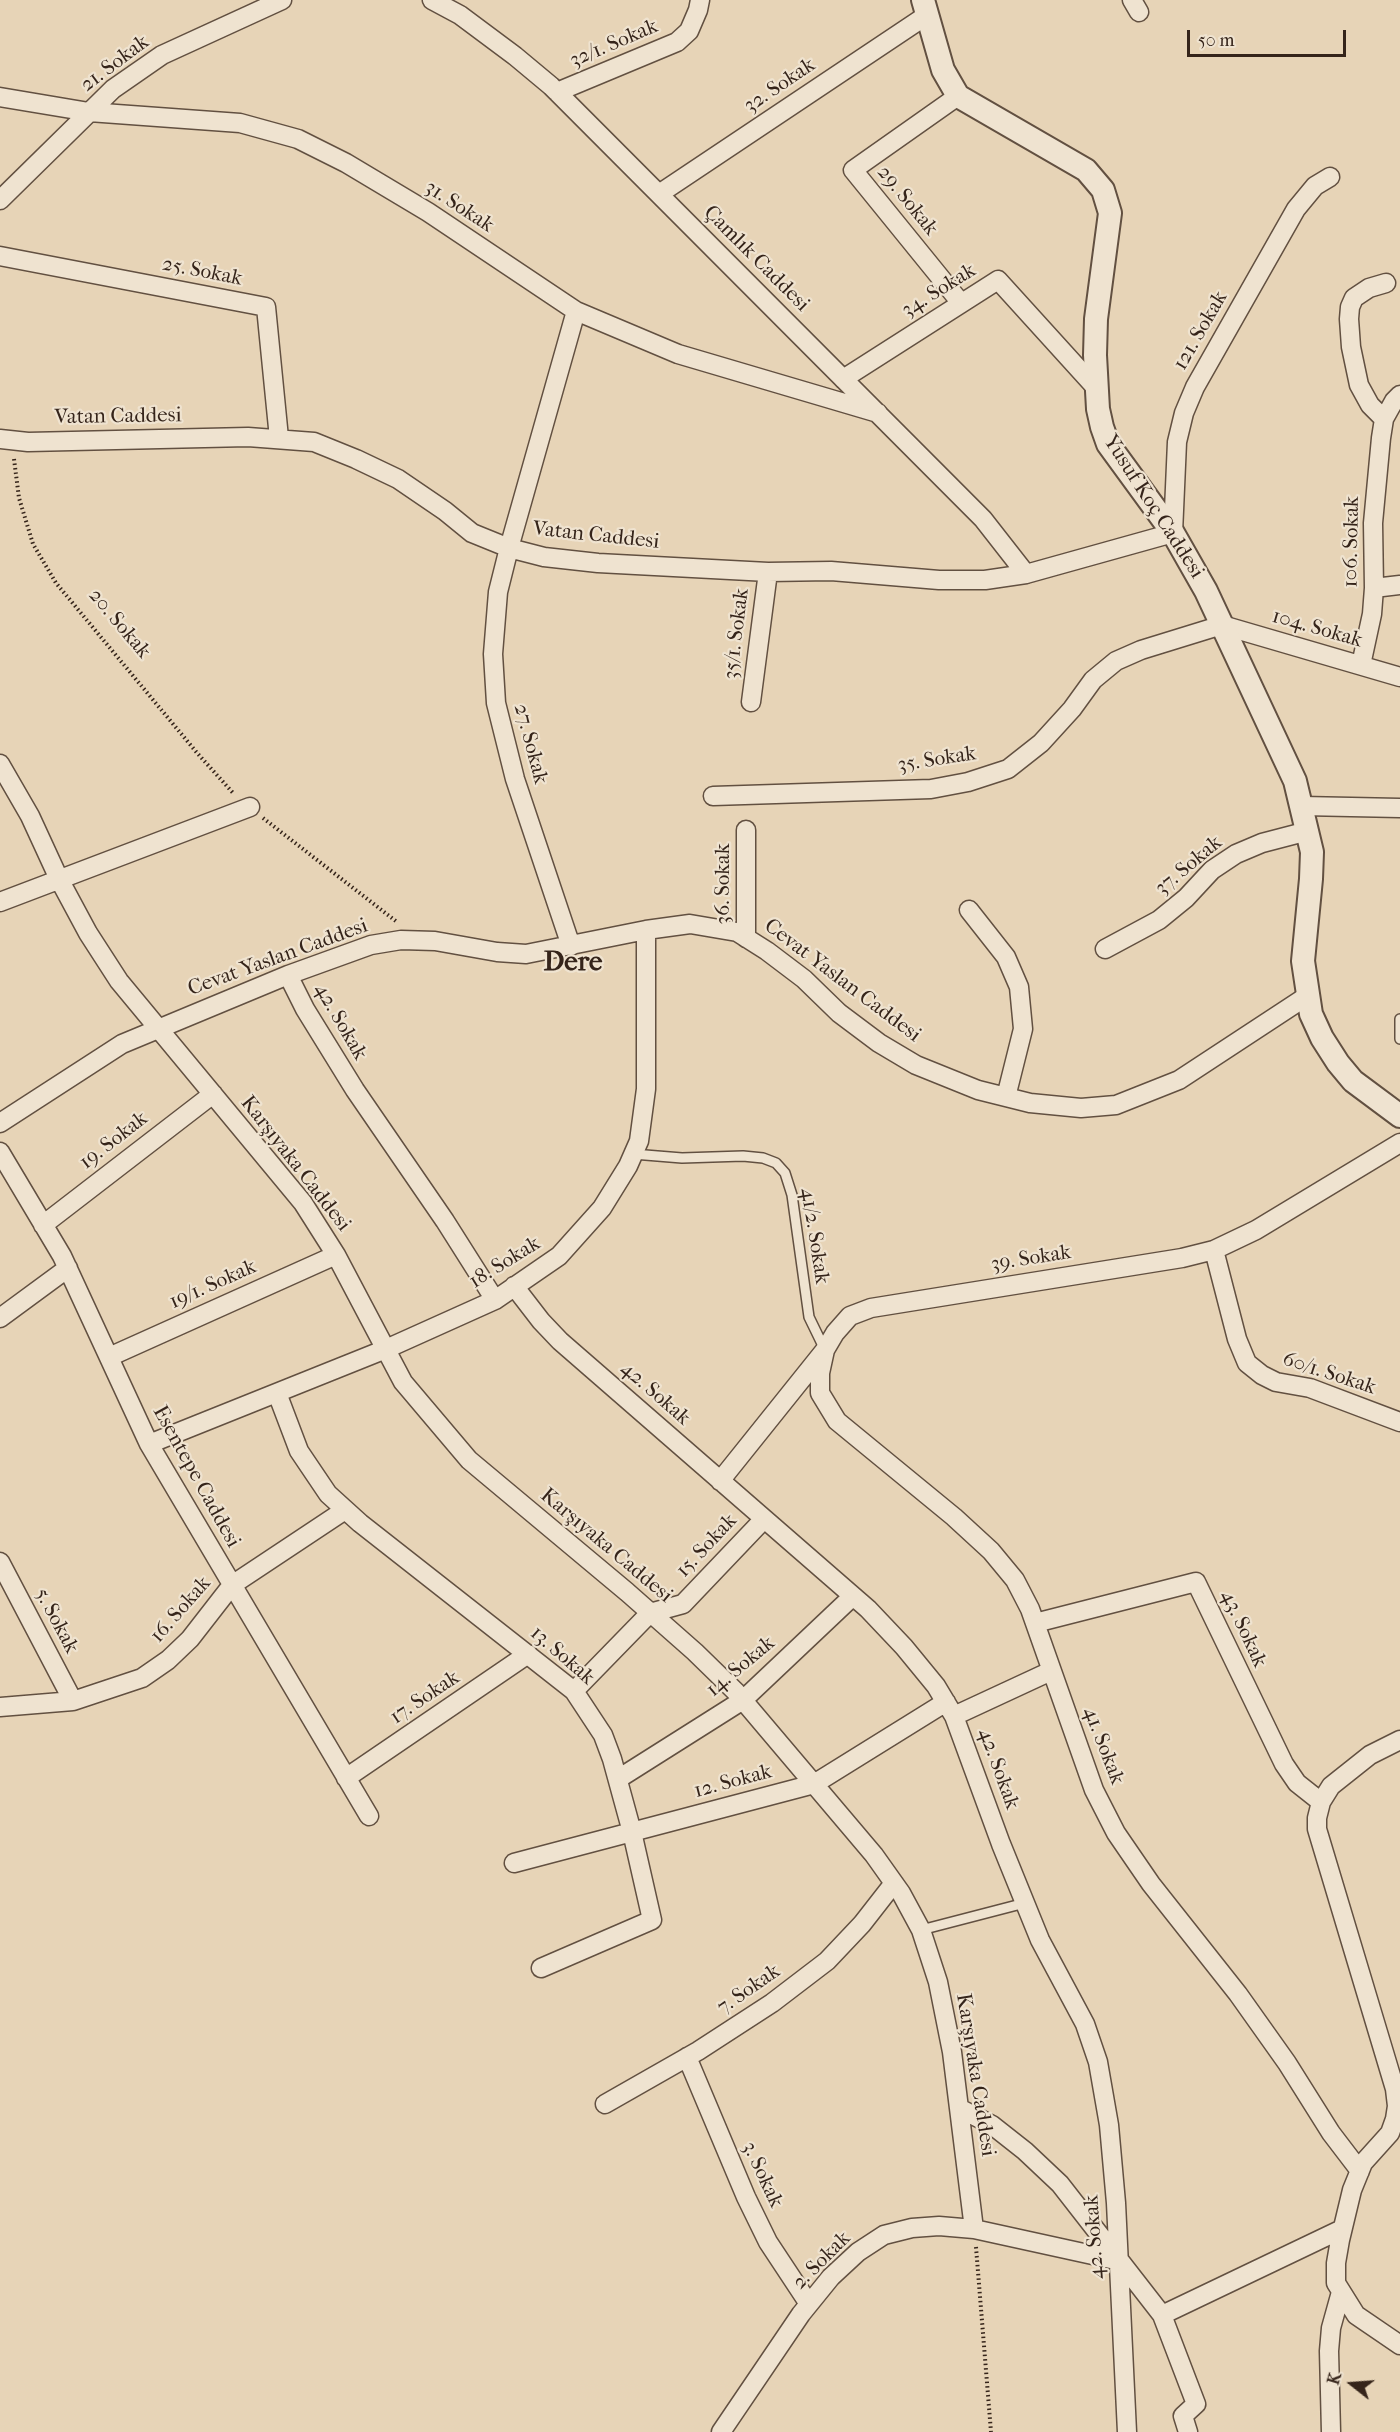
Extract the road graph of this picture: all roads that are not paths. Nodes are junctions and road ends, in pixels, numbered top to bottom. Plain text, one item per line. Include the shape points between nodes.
1 (282, 0) edge
2 (432, 0) edge
3 (699, 0) edge
4 (925, 7) edge
5 (557, 92) junction
6 (957, 96) junction
7 (0, 97) edge
8 (89, 112) junction
9 (1330, 177) dead end
10 (659, 194) junction
11 (0, 200) edge
12 (0, 255) edge
13 (1386, 283) dead end
14 (961, 303) junction
15 (576, 311) junction
16 (843, 379) junction
17 (1096, 388) junction
18 (1400, 395) edge
19 (878, 413) junction
20 (1384, 419) junction
21 (279, 438) junction
22 (6, 439) edge
23 (1173, 533) junction
24 (509, 548) junction
25 (768, 572) junction
26 (1026, 574) junction
27 (1400, 585) edge
28 (1374, 588) junction
29 (1222, 625) junction
30 (1361, 665) junction
31 (1400, 676) edge
32 (751, 702) dead end
33 (0, 764) edge
34 (713, 796) dead end
35 (1302, 806) junction
36 (250, 807) road end
37 (1400, 808) edge
38 (746, 830) dead end
39 (1308, 831) junction
40 (59, 879) junction
41 (0, 902) edge
42 (969, 910) dead end
43 (646, 930) junction
44 (746, 938) junction
45 (571, 946) junction
46 (1105, 949) dead end
47 (288, 975) junction
48 (1307, 996) junction
49 (1400, 1019) edge
50 (158, 1028) junction
51 (1400, 1039) edge
52 (213, 1094) junction
53 (1006, 1097) junction
54 (1400, 1116) edge
55 (0, 1123) edge
56 (1400, 1143) edge
57 (0, 1152) edge
58 (633, 1154) junction
59 (43, 1224) junction
60 (1214, 1250) junction
61 (336, 1254) junction
62 (68, 1268) junction
63 (514, 1286) junction
64 (495, 1300) junction
65 (0, 1318) edge
66 (386, 1350) junction
67 (825, 1350) junction
68 (109, 1357) junction
69 (277, 1393) junction
70 (1400, 1422) edge
71 (149, 1444) junction
72 (720, 1481) junction
73 (345, 1510) junction
74 (764, 1519) junction
75 (0, 1562) edge
76 (232, 1585) junction
77 (852, 1596) junction
78 (650, 1613) junction
79 (1035, 1623) junction
80 (528, 1654) junction
81 (1051, 1671) junction
82 (574, 1691) junction
83 (743, 1700) junction
84 (72, 1701) junction
85 (0, 1707) edge
86 (950, 1709) junction
87 (1400, 1740) edge
88 (346, 1778) junction
89 (618, 1779) junction
90 (814, 1784) junction
91 (1321, 1802) junction
92 (369, 1816) dead end
93 (632, 1832) junction
94 (514, 1863) dead end
95 (894, 1883) junction
96 (1025, 1903) junction
97 (921, 1930) junction
98 (541, 1968) dead end
99 (687, 2057) junction
100 (605, 2104) dead end
101 (959, 2108) junction
102 (1391, 2140) edge
103 (1360, 2170) junction
104 (974, 2229) junction
105 (1342, 2229) junction
106 (1120, 2261) junction
107 (1341, 2292) junction
108 (809, 2304) junction
109 (1162, 2315) junction
110 (1400, 2345) edge
111 (721, 2432) edge
112 (1127, 2432) edge
113 (1188, 2432) edge
114 (1331, 2432) edge

1 - 8 street, 21. Sokak via 162,55 113,89
2 - 5 street, Çamlık Caddesi via 460,15
3 - 5 street, 32/1. Sokak via 688,31 677,42
4 - 6 street via 943,70
4 - 10 street, 32. Sokak
5 - 10 street, Çamlık Caddesi
6 - 14 street, 29. Sokak via 853,170
6 - 17 street, Yusuf Koç Caddesi via 1086,170 1104,190 1110,213 1096,319
7 - 8 street, 31. Sokak
8 - 11 street, 21. Sokak
8 - 15 street, 31. Sokak via 240,123 298,139 428,212
9 - 23 street, 121. Sokak via 1315,186 1296,209 1195,387 1177,442
10 - 16 street, Çamlık Caddesi
12 - 21 street, 25. Sokak via 266,307
13 - 20 street via 1354,298 1349,319 1359,385
14 - 16 street, 34. Sokak
14 - 17 street, 34. Sokak via 998,280
15 - 19 street, 31. Sokak via 678,354
15 - 24 street
16 - 19 street, Çamlık Caddesi
17 - 23 street, Yusuf Koç Caddesi via 1108,444
18 - 20 street
19 - 26 street, Çamlık Caddesi via 983,519
20 - 28 street, 106. Sokak via 1373,523
21 - 22 street, Vatan Caddesi via 28,442
21 - 24 street, Vatan Caddesi via 314,442 398,479 472,533
23 - 26 street, Vatan Caddesi
23 - 29 street, Yusuf Koç Caddesi
24 - 25 street, Vatan Caddesi via 544,557 598,563
24 - 45 street, 27. Sokak via 498,592 493,654 496,703 515,778
25 - 26 street, Vatan Caddesi via 831,571 939,580 985,580
25 - 32 street, 35/1. Sokak
27 - 28 street
28 - 30 street, 106. Sokak
29 - 30 street, 104. Sokak
29 - 34 street, 35. Sokak via 1116,661 1093,680 1041,743 1008,769 931,789
29 - 35 street, Yusuf Koç Caddesi via 1295,781
30 - 31 street, 104. Sokak
33 - 40 street, Karşıyaka Caddesi
35 - 37 street
35 - 39 street, Yusuf Koç Caddesi
36 - 40 street
38 - 44 street, 36. Sokak
39 - 46 street, 37. Sokak via 1236,854 1212,870 1159,920
39 - 48 street, Yusuf Koç Caddesi via 1311,879 1303,961
40 - 41 street
40 - 50 street, Karşıyaka Caddesi via 119,981
42 - 53 street via 1006,957 1019,987 1023,1029
43 - 44 street, Cevat Yaslan Caddesi via 690,924 737,932
43 - 45 street, Cevat Yaslan Caddesi
43 - 58 street, 18. Sokak via 646,1089 642,1125
44 - 53 street, Cevat Yaslan Caddesi via 804,979 839,1013 879,1043 916,1065
45 - 47 street, Cevat Yaslan Caddesi via 526,954 446,942 401,940 370,945
47 - 50 street, Cevat Yaslan Caddesi
47 - 64 street, 42. Sokak via 355,1090
48 - 53 street, Cevat Yaslan Caddesi via 1179,1080 1116,1105 1081,1108
48 - 54 street, Yusuf Koç Caddesi via 1318,1030 1338,1063 1353,1080
49 - 51 lane
50 - 52 street, Karşıyaka Caddesi
50 - 55 street, Cevat Yaslan Caddesi via 122,1044
52 - 59 street, 19. Sokak
52 - 61 street, Karşıyaka Caddesi via 303,1203
56 - 60 street, 39. Sokak via 1256,1230
57 - 59 street, Esentepe Caddesi
58 - 63 street, 18. Sokak via 619,1183 585,1230 559,1256
58 - 67 lane, 41/2. Sokak via 682,1158 743,1156 776,1163 785,1173 792,1195 809,1317
59 - 62 street, Esentepe Caddesi
60 - 67 street, 39. Sokak via 871,1308 850,1316
60 - 70 street, 60/1. Sokak via 1237,1339 1247,1362 1276,1382 1310,1388
61 - 66 street, Karşıyaka Caddesi
61 - 68 street, 19/1. Sokak
62 - 65 street
62 - 68 street, Esentepe Caddesi
63 - 64 street, 18. Sokak
63 - 72 street, 42. Sokak via 560,1341
64 - 66 street, 18. Sokak
66 - 69 street, 18. Sokak
66 - 78 street, Karşıyaka Caddesi via 403,1382 469,1460
67 - 72 street, 39. Sokak
67 - 79 street, 41. Sokak via 820,1393 828,1409 991,1551 1016,1580
68 - 71 street, Esentepe Caddesi
69 - 71 street, 18. Sokak
69 - 73 street, 13. Sokak via 299,1451 328,1494
71 - 76 street, Esentepe Caddesi
72 - 74 street, 42. Sokak
73 - 76 street, 16. Sokak
73 - 80 street, 13. Sokak
74 - 77 street, 42. Sokak
74 - 78 street, 15. Sokak via 683,1604
75 - 84 street, 5. Sokak
76 - 84 street, 16. Sokak via 190,1639 168,1660 142,1678
76 - 88 street, Esentepe Caddesi
77 - 83 street, 14. Sokak
77 - 86 street, 42. Sokak via 904,1647
78 - 82 street
78 - 83 street, Karşıyaka Caddesi
79 - 81 street, 41. Sokak
79 - 91 street, 43. Sokak via 1196,1582 1284,1764 1297,1783
80 - 82 street, 13. Sokak
80 - 88 street, 17. Sokak
81 - 86 street, 12. Sokak
81 - 103 street, 41. Sokak via 1094,1790 1116,1833 1238,1994
82 - 89 street, 13. Sokak via 603,1735
83 - 89 street, 14. Sokak
83 - 90 street, Karşıyaka Caddesi
84 - 85 street, 16. Sokak
86 - 90 street, 12. Sokak
86 - 96 street, 42. Sokak
87 - 91 street via 1347,1772
88 - 92 street, Esentepe Caddesi
89 - 93 street, 13. Sokak
90 - 93 street, 12. Sokak
90 - 95 street, Karşıyaka Caddesi
91 - 102 street via 1317,1829 1395,2089
93 - 94 street, 12. Sokak
93 - 98 street, 13. Sokak via 652,1920
95 - 97 street, Karşıyaka Caddesi
95 - 99 street, 7. Sokak via 827,1961 772,2003
96 - 97 lane
96 - 106 street, 42. Sokak via 1085,2024 1098,2062 1109,2124
97 - 101 street, Karşıyaka Caddesi via 938,1982
99 - 100 street, 7. Sokak
99 - 108 street, 3. Sokak via 750,2206 768,2242
101 - 104 street, Karşıyaka Caddesi
101 - 106 street via 992,2125 1060,2184
102 - 103 street via 1371,2151
103 - 105 street
104 - 106 street, 2. Sokak
104 - 108 street, 2. Sokak via 930,2226 884,2235 831,2277
105 - 107 street via 1336,2263 1336,2283
105 - 109 street
106 - 109 street
106 - 112 street, 42. Sokak
107 - 110 street via 1356,2316
107 - 114 street via 1329,2352
108 - 111 street, 2. Sokak
109 - 113 street via 1196,2404 1183,2416

